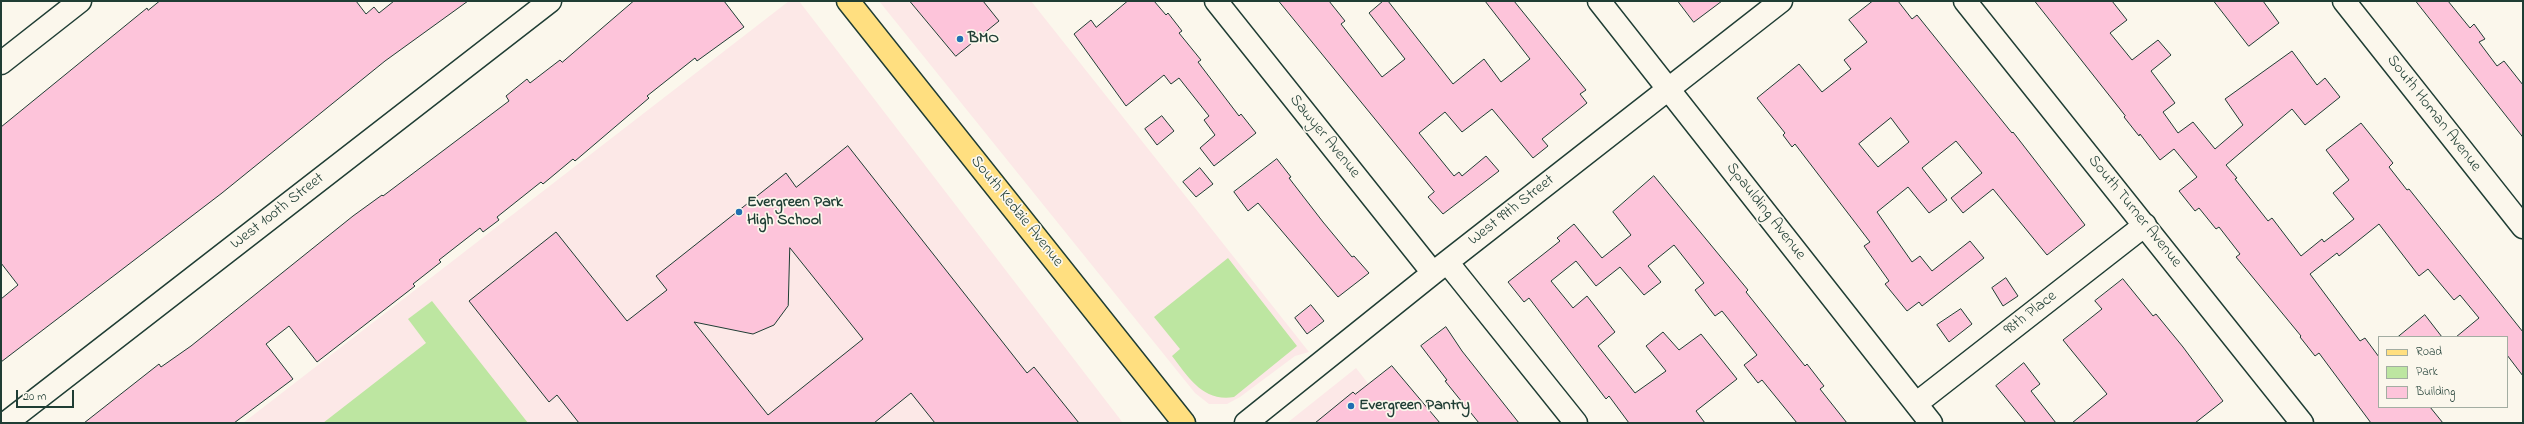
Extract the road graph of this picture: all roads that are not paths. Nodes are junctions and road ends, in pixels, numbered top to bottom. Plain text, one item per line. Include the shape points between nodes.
1 (80, 1) edge
2 (550, 1) edge
3 (848, 1) edge
4 (1216, 1) edge
5 (1599, 1) edge
6 (1781, 1) edge
7 (1965, 1) edge
8 (2344, 1) edge
9 (1, 63) edge
10 (1668, 88) junction
11 (2145, 225) junction
12 (2523, 227) edge
13 (1440, 267) junction
14 (1917, 403) junction
15 (6, 423) edge
16 (1184, 423) edge
17 (1246, 423) edge
18 (1576, 423) edge
19 (1930, 423) edge
20 (2302, 423) edge

1 - 9 street
2 - 15 street, West 100th Street
3 - 16 main road, South Kedzie Avenue
4 - 13 street, Sawyer Avenue
5 - 10 street, Spaulding Avenue
6 - 10 street, West 99th Street
7 - 11 street, South Turner Avenue
8 - 12 street, South Homan Avenue
10 - 13 street, West 99th Street
10 - 14 street, Spaulding Avenue
11 - 14 street, 98th Place
11 - 20 street, South Turner Avenue
13 - 17 street, West 99th Street
13 - 18 street, Sawyer Avenue
14 - 19 street, Spaulding Avenue

